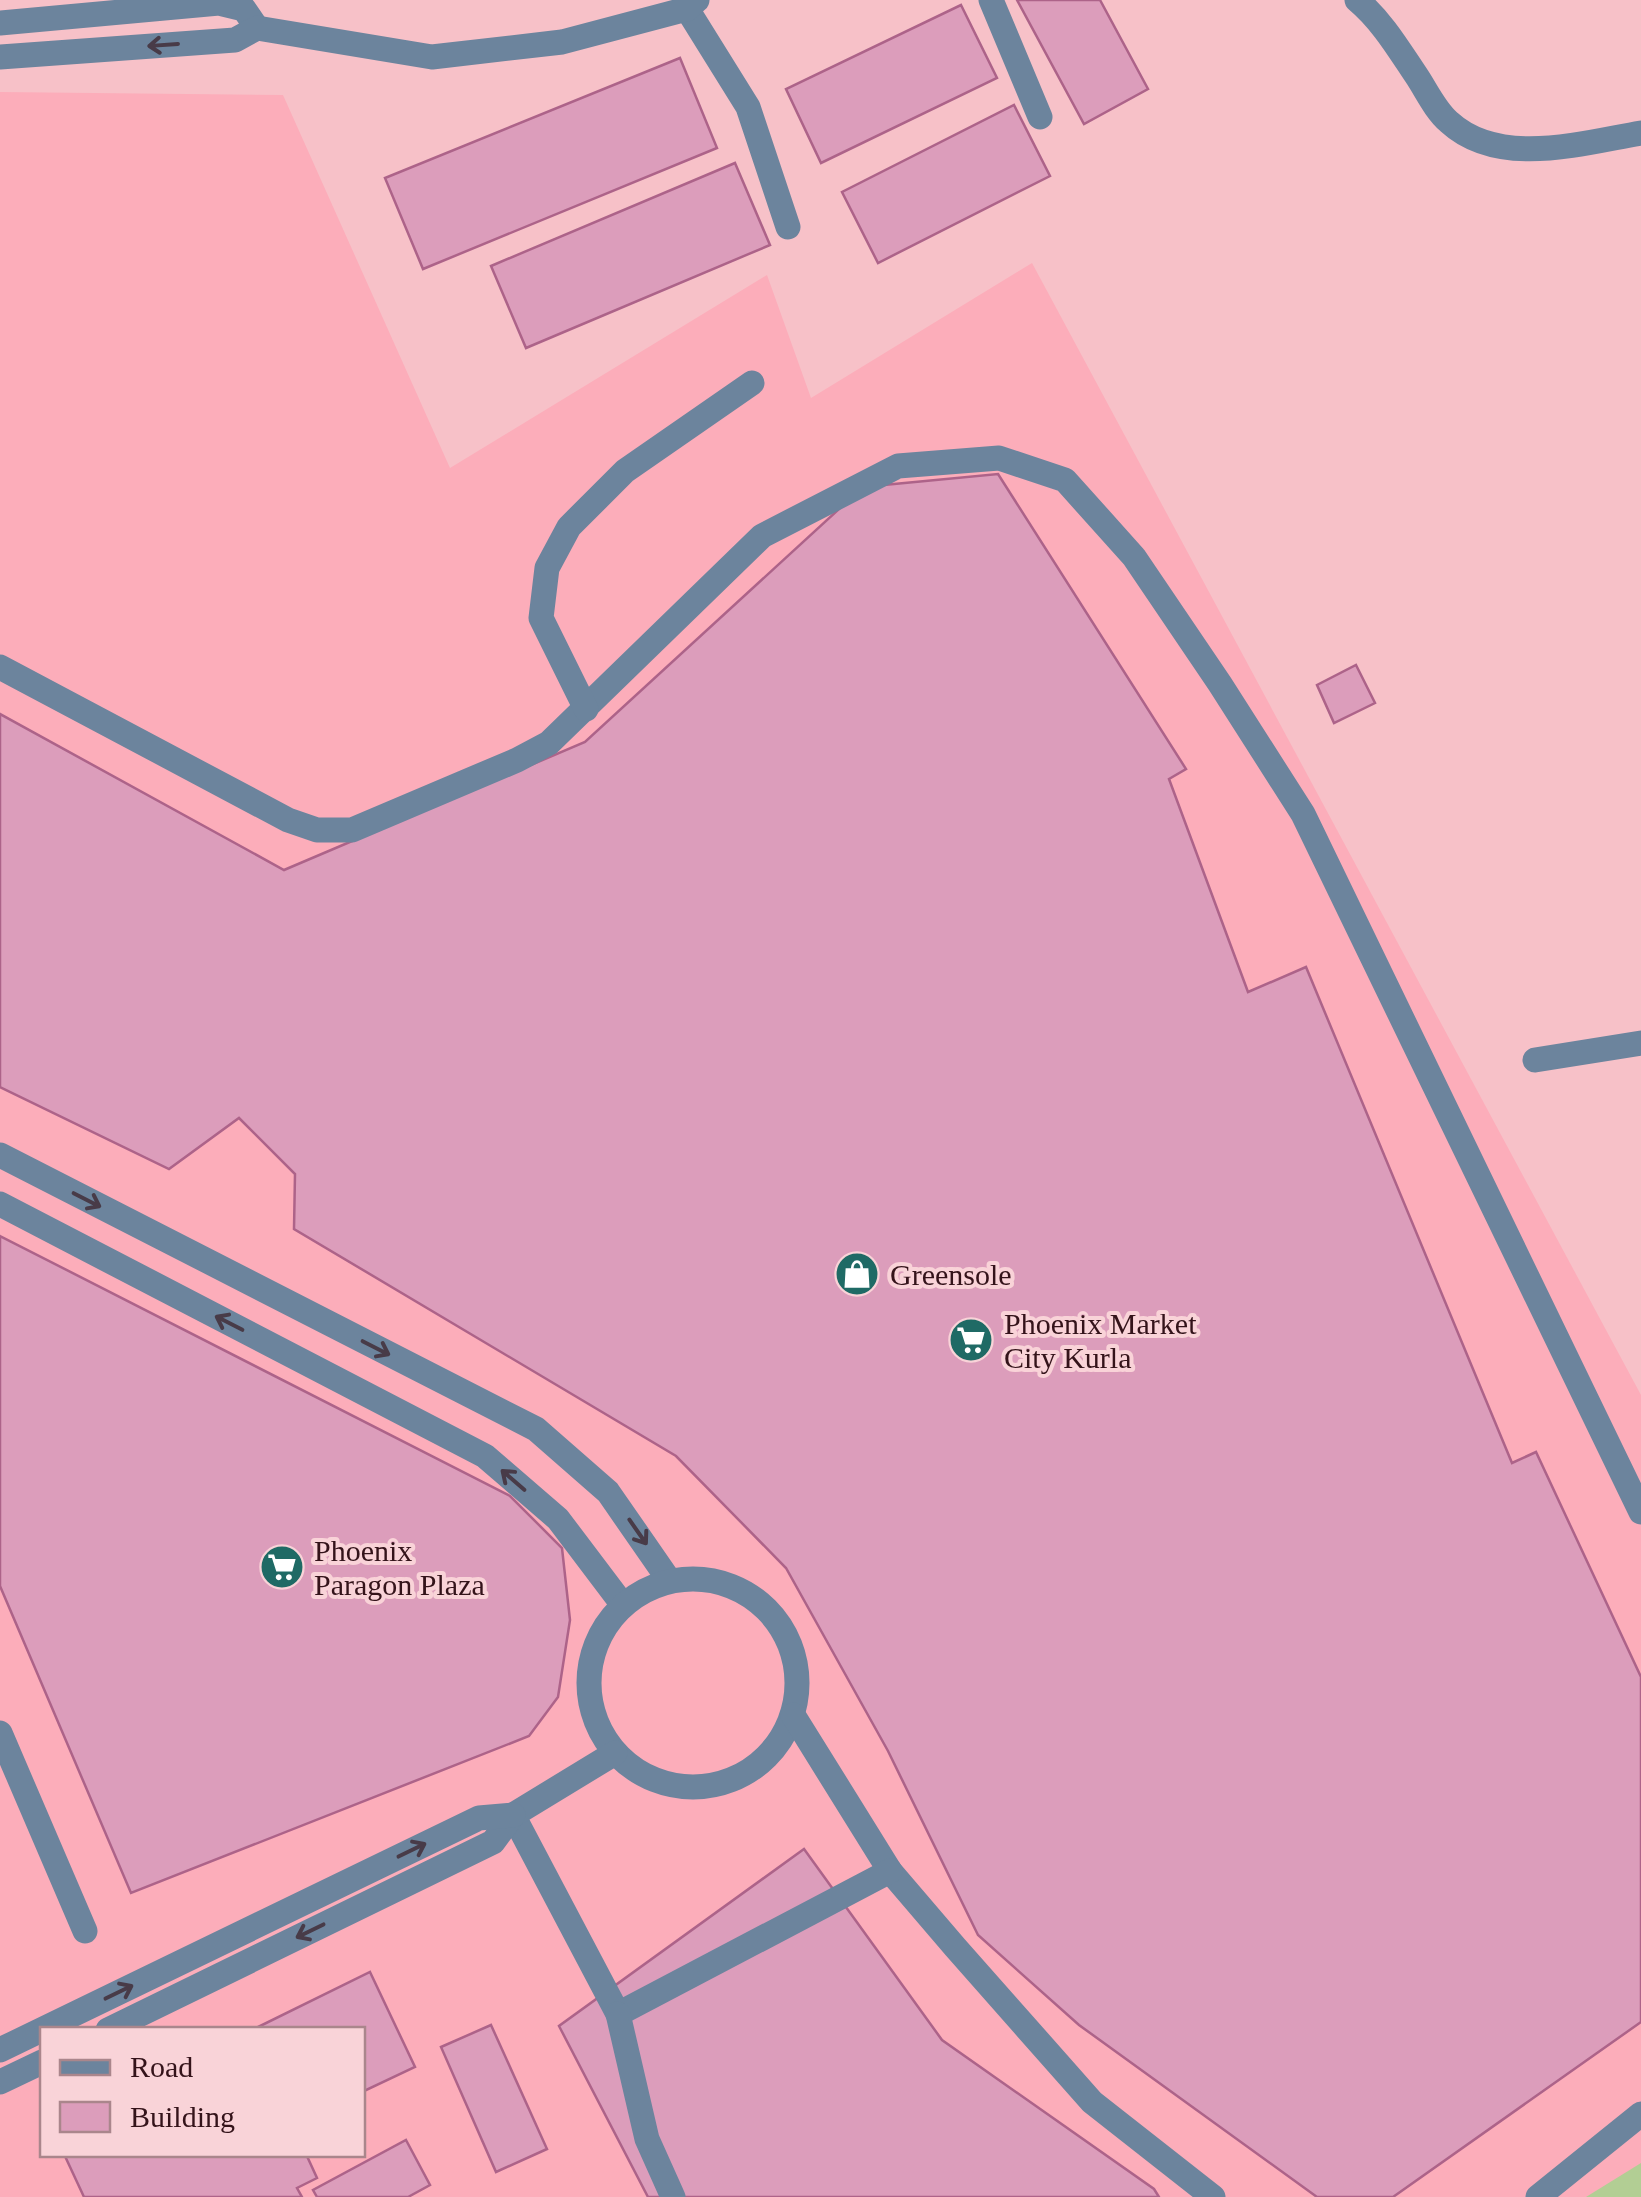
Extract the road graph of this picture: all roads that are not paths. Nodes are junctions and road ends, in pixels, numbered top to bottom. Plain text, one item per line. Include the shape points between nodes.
1 (991, 0) edge
2 (1358, 0) edge
3 (220, 2) edge
4 (692, 5) edge
5 (0, 23) edge
6 (257, 28) junction
7 (0, 56) edge
8 (1040, 117) dead end
9 (1641, 133) edge
10 (788, 227) dead end
11 (752, 383) dead end
12 (0, 667) edge
13 (586, 709) junction
14 (1641, 1042) edge
15 (1535, 1060) dead end
16 (0, 1156) edge
17 (0, 1204) edge
18 (1641, 1512) edge
19 (669, 1580) junction
20 (624, 1605) junction
21 (792, 1715) junction
22 (0, 1733) edge
23 (615, 1754) junction
24 (514, 1814) junction
25 (890, 1871) junction
26 (85, 1930) dead end
27 (618, 2014) junction
28 (48, 2027) edge
29 (114, 2027) edge
30 (40, 2031) edge
31 (0, 2050) edge
32 (40, 2063) edge
33 (0, 2082) edge
34 (1641, 2114) edge
35 (673, 2197) edge
36 (1213, 2197) edge
37 (1538, 2197) edge

1 - 8 street
2 - 9 street via 1376,16 1447,122 1477,140 1554,148
3 - 5 street
3 - 6 street via 244,9
4 - 6 street via 562,42 432,57
4 - 10 street via 748,107
6 -> 7 street via 235,40
11 - 13 street via 625,471 570,527 546,568 541,618
12 - 13 street via 317,830 352,830 517,760 549,743
13 - 18 street via 762,536 898,466 999,458 1065,480 1134,558 1302,814
14 - 15 street
16 -> 19 street via 536,1429 608,1492
20 -> 17 street via 558,1519 485,1456
19 - 20 street
19 - 21 street via 731,1585 780,1624 794,1653
20 - 23 street via 592,1651 588,1687 596,1722
21 - 23 street via 776,1747 750,1772 716,1786 662,1783
21 - 25 street
22 - 26 street
23 - 24 street
24 - 27 street
28 -> 24 street via 480,1818
24 -> 29 street via 493,1842
25 - 27 street
25 - 36 street via 1092,2102
27 - 35 street via 648,2139
31 -> 30 street
32 - 33 street
34 - 37 street

